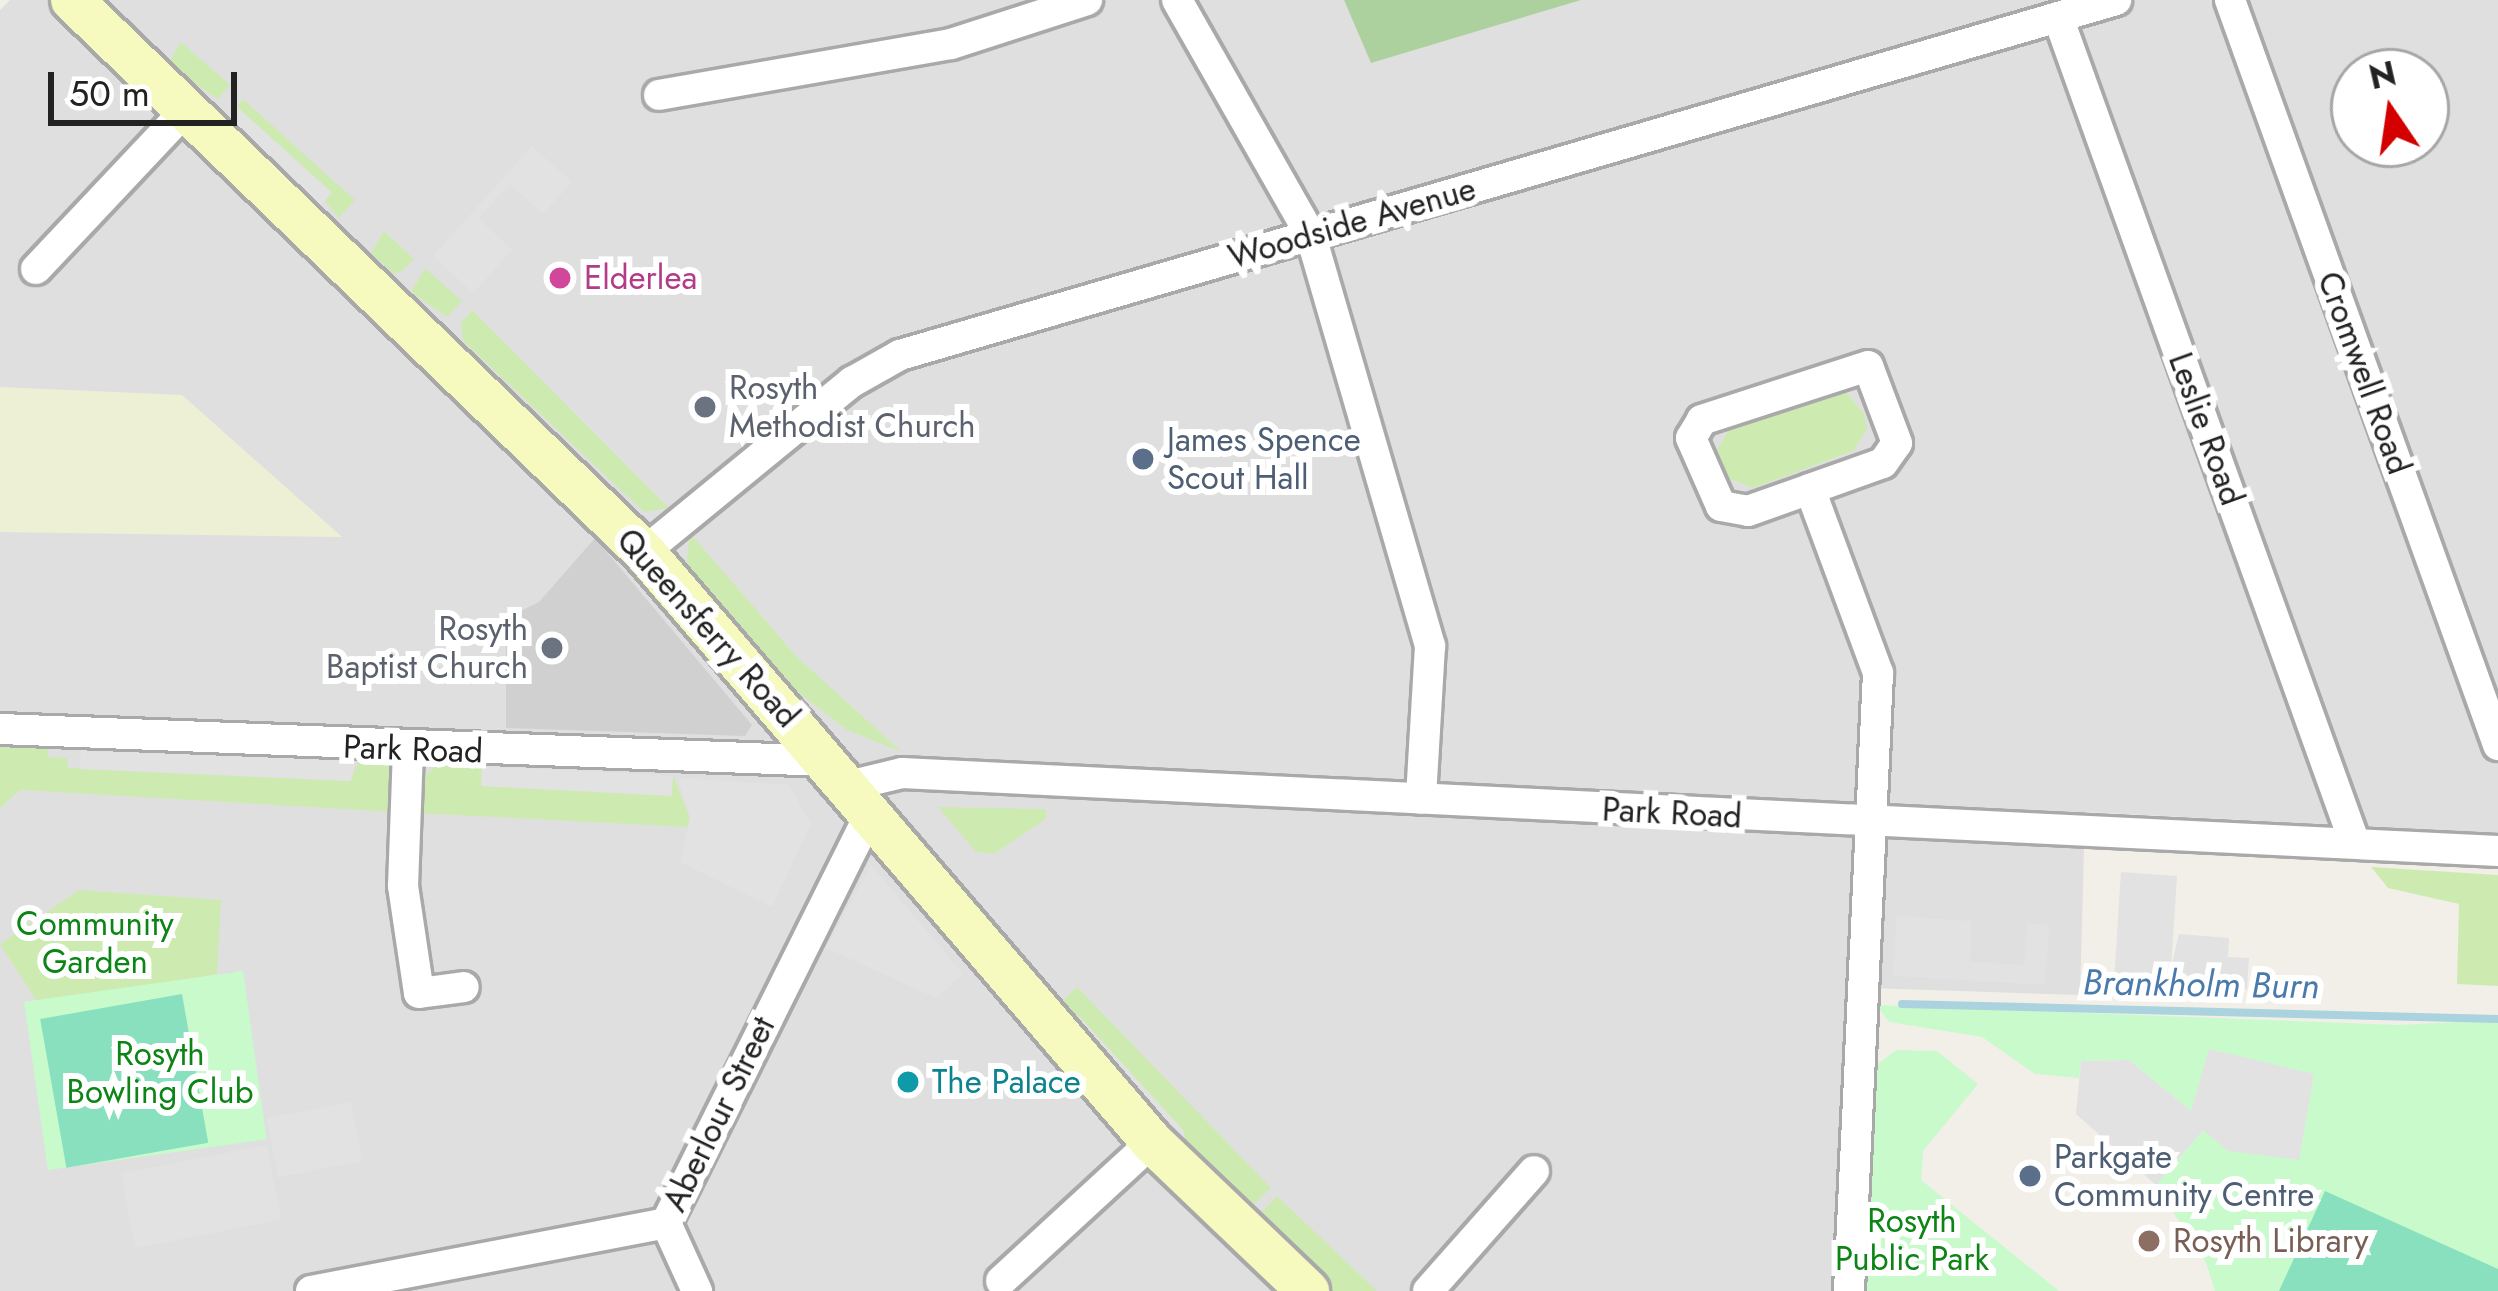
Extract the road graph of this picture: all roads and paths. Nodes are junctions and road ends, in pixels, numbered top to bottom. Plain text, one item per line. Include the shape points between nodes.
1 (72, 0) edge
2 (1087, 0) edge
3 (1177, 0) edge
4 (2116, 0) edge
5 (2230, 0) edge
6 (2058, 17) junction
7 (659, 95) dead end
8 (186, 110) junction
9 (1311, 236) junction
10 (36, 269) dead end
11 (1810, 489) junction
12 (644, 552) junction
13 (0, 729) edge
14 (2498, 745) edge
15 (408, 750) junction
16 (849, 786) junction
17 (1420, 799) junction
18 (1870, 824) junction
19 (2354, 841) junction
20 (2498, 851) edge
21 (464, 987) dead end
22 (1152, 1142) junction
23 (1534, 1171) dead end
24 (665, 1223) junction
25 (1000, 1281) dead end
26 (311, 1291) edge
27 (697, 1291) edge
28 (1308, 1291) edge
29 (1428, 1291) edge
30 (1849, 1291) edge

1 - 8 street, Queensferry Road
2 - 7 street via 951,44
3 - 9 street
4 - 6 street, Woodside Avenue
5 - 14 street, Cromwell Road
6 - 9 street, Woodside Avenue
6 - 19 street, Leslie Road
8 - 10 street
8 - 12 street, Queensferry Road
9 - 12 street, Woodside Avenue via 900,355 852,382
9 - 17 street via 1430,646
11 - 11 street via 1748,511 1721,506 1694,427 1868,366 1897,443 1882,463
11 - 18 street via 1877,673
12 - 16 street, Queensferry Road
13 - 15 street, Park Road
15 - 16 street, Park Road
15 - 21 street via 403,886 419,993
16 - 17 street, Park Road via 902,773
16 - 22 street, Queensferry Road
16 - 24 street, Aberlour Street
17 - 18 street, Park Road
18 - 19 street, Park Road
18 - 30 street
19 - 20 street, Park Road
22 - 25 street
22 - 28 street, Queensferry Road
23 - 29 street
24 - 26 street, Aberlour Street
24 - 27 street

